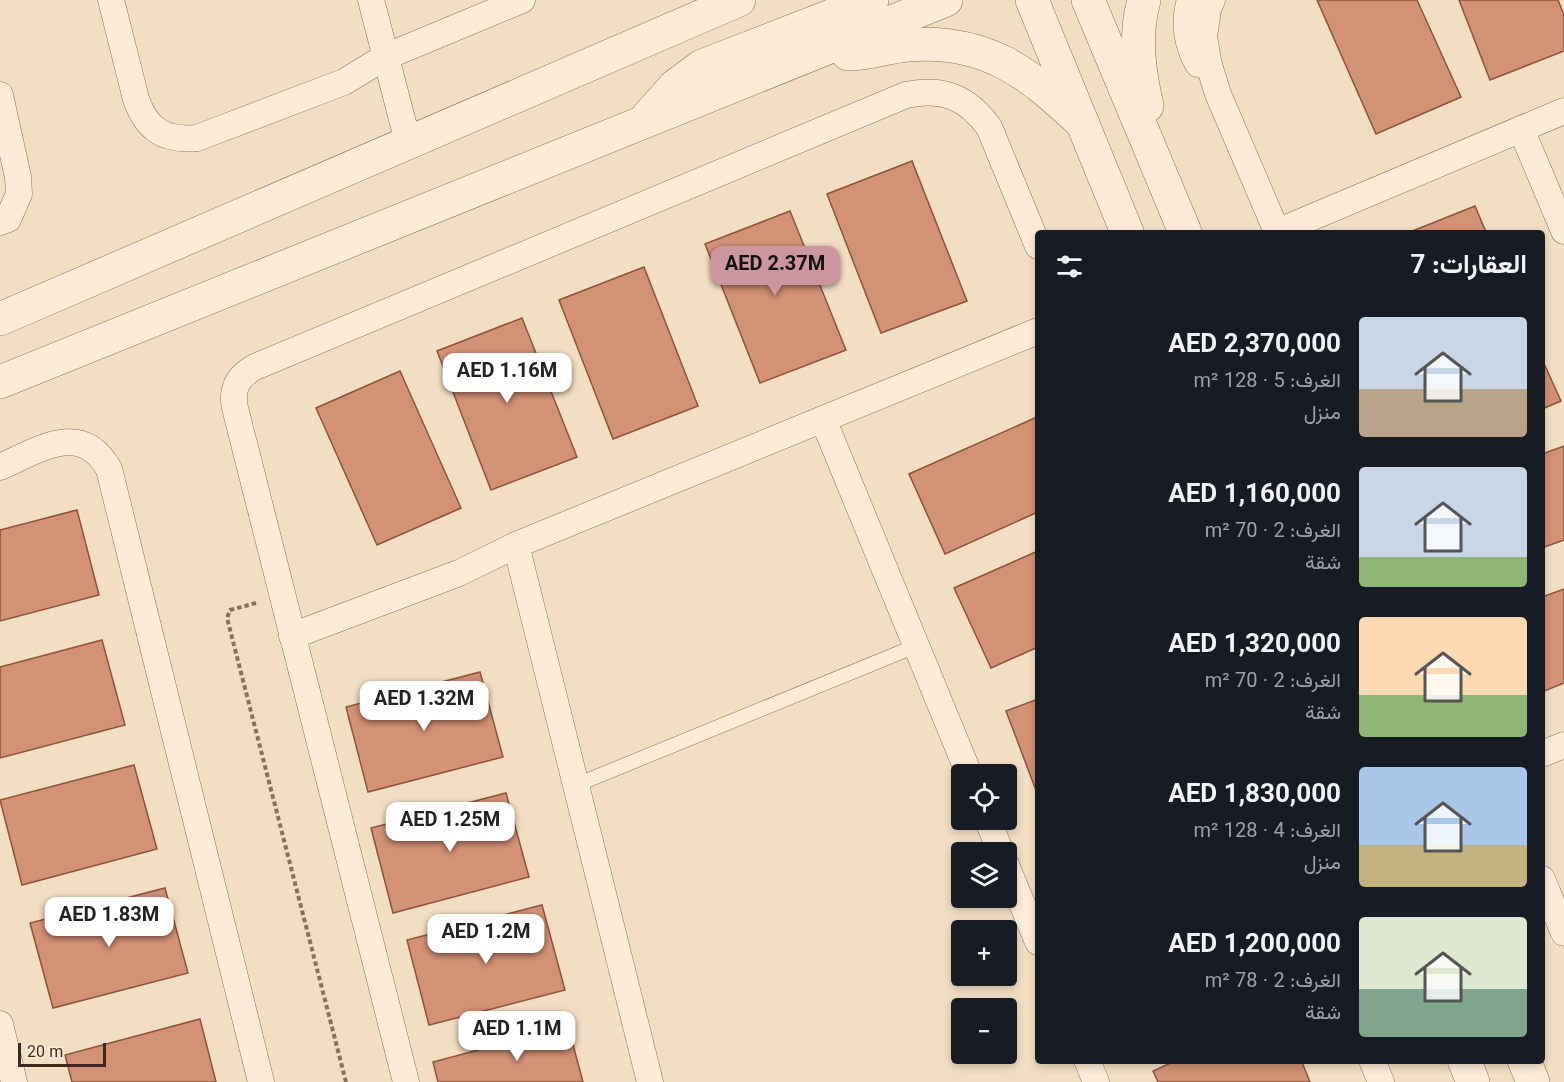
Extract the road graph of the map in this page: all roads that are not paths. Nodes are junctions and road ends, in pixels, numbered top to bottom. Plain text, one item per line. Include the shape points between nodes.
1 (111, 0) edge
2 (371, 0) edge
3 (522, 0) edge
4 (739, 0) edge
5 (872, 0) edge
6 (946, 0) edge
7 (1032, 0) edge
8 (1088, 0) edge
9 (1144, 0) edge
10 (1190, 0) edge
11 (1212, 0) edge
12 (822, 51) junction
13 (385, 57) junction
14 (1218, 94) junction
15 (0, 95) edge
16 (1564, 111) edge
17 (642, 122) junction
18 (1083, 124) junction
19 (1521, 129) junction
20 (408, 142) junction
21 (1166, 186) junction
22 (0, 222) edge
23 (1126, 230) edge
24 (1184, 230) edge
25 (1276, 230) edge
26 (1282, 230) edge
27 (1564, 231) edge
28 (1035, 239) edge
29 (0, 319) edge
30 (1035, 332) edge
31 (0, 382) edge
32 (823, 419) junction
33 (0, 467) edge
34 (516, 545) junction
35 (292, 636) junction
36 (916, 646) junction
37 (1564, 745) edge
38 (1545, 753) edge
39 (965, 764) edge
40 (576, 785) junction
41 (1545, 886) edge
42 (1017, 892) edge
43 (1564, 933) edge
44 (1035, 935) edge
45 (0, 1024) edge
46 (1089, 1064) edge
47 (1374, 1064) edge
48 (1466, 1064) edge
49 (1526, 1064) edge
50 (14, 1082) edge
51 (261, 1082) edge
52 (406, 1082) edge
53 (650, 1082) edge
54 (1096, 1082) edge
55 (1381, 1082) edge
56 (1473, 1082) edge
57 (1533, 1082) edge

1 - 13 street via 141,114 151,127 181,140 197,138 344,82
2 - 13 street
3 - 13 street
4 - 20 street
5 - 17 street via 702,66 675,86
6 - 12 street
7 - 18 street
8 - 21 street
9 - 21 street via 1138,59
10 - 14 street via 1188,40 1194,57
11 - 14 street via 1204,37
12 - 17 street
12 - 18 street via 859,54 927,44 970,49 1011,65
13 - 20 street
14 - 25 street
15 - 22 street via 19,194 8,219
16 - 19 street
17 - 31 street
18 - 23 street
19 - 26 street
19 - 27 street
20 - 29 street
21 - 24 street
28 - 35 street via 981,115 953,97 919,92 255,367 238,379 233,398
30 - 32 street
32 - 34 street
32 - 36 street
33 - 51 street via 68,441 93,449 110,469
34 - 35 street via 459,573
34 - 40 street
35 - 52 street
36 - 39 street
36 - 40 lane
37 - 38 street
40 - 53 street
41 - 43 street
42 - 44 street
45 - 50 street
46 - 54 street
47 - 55 street
48 - 56 street
49 - 57 street

